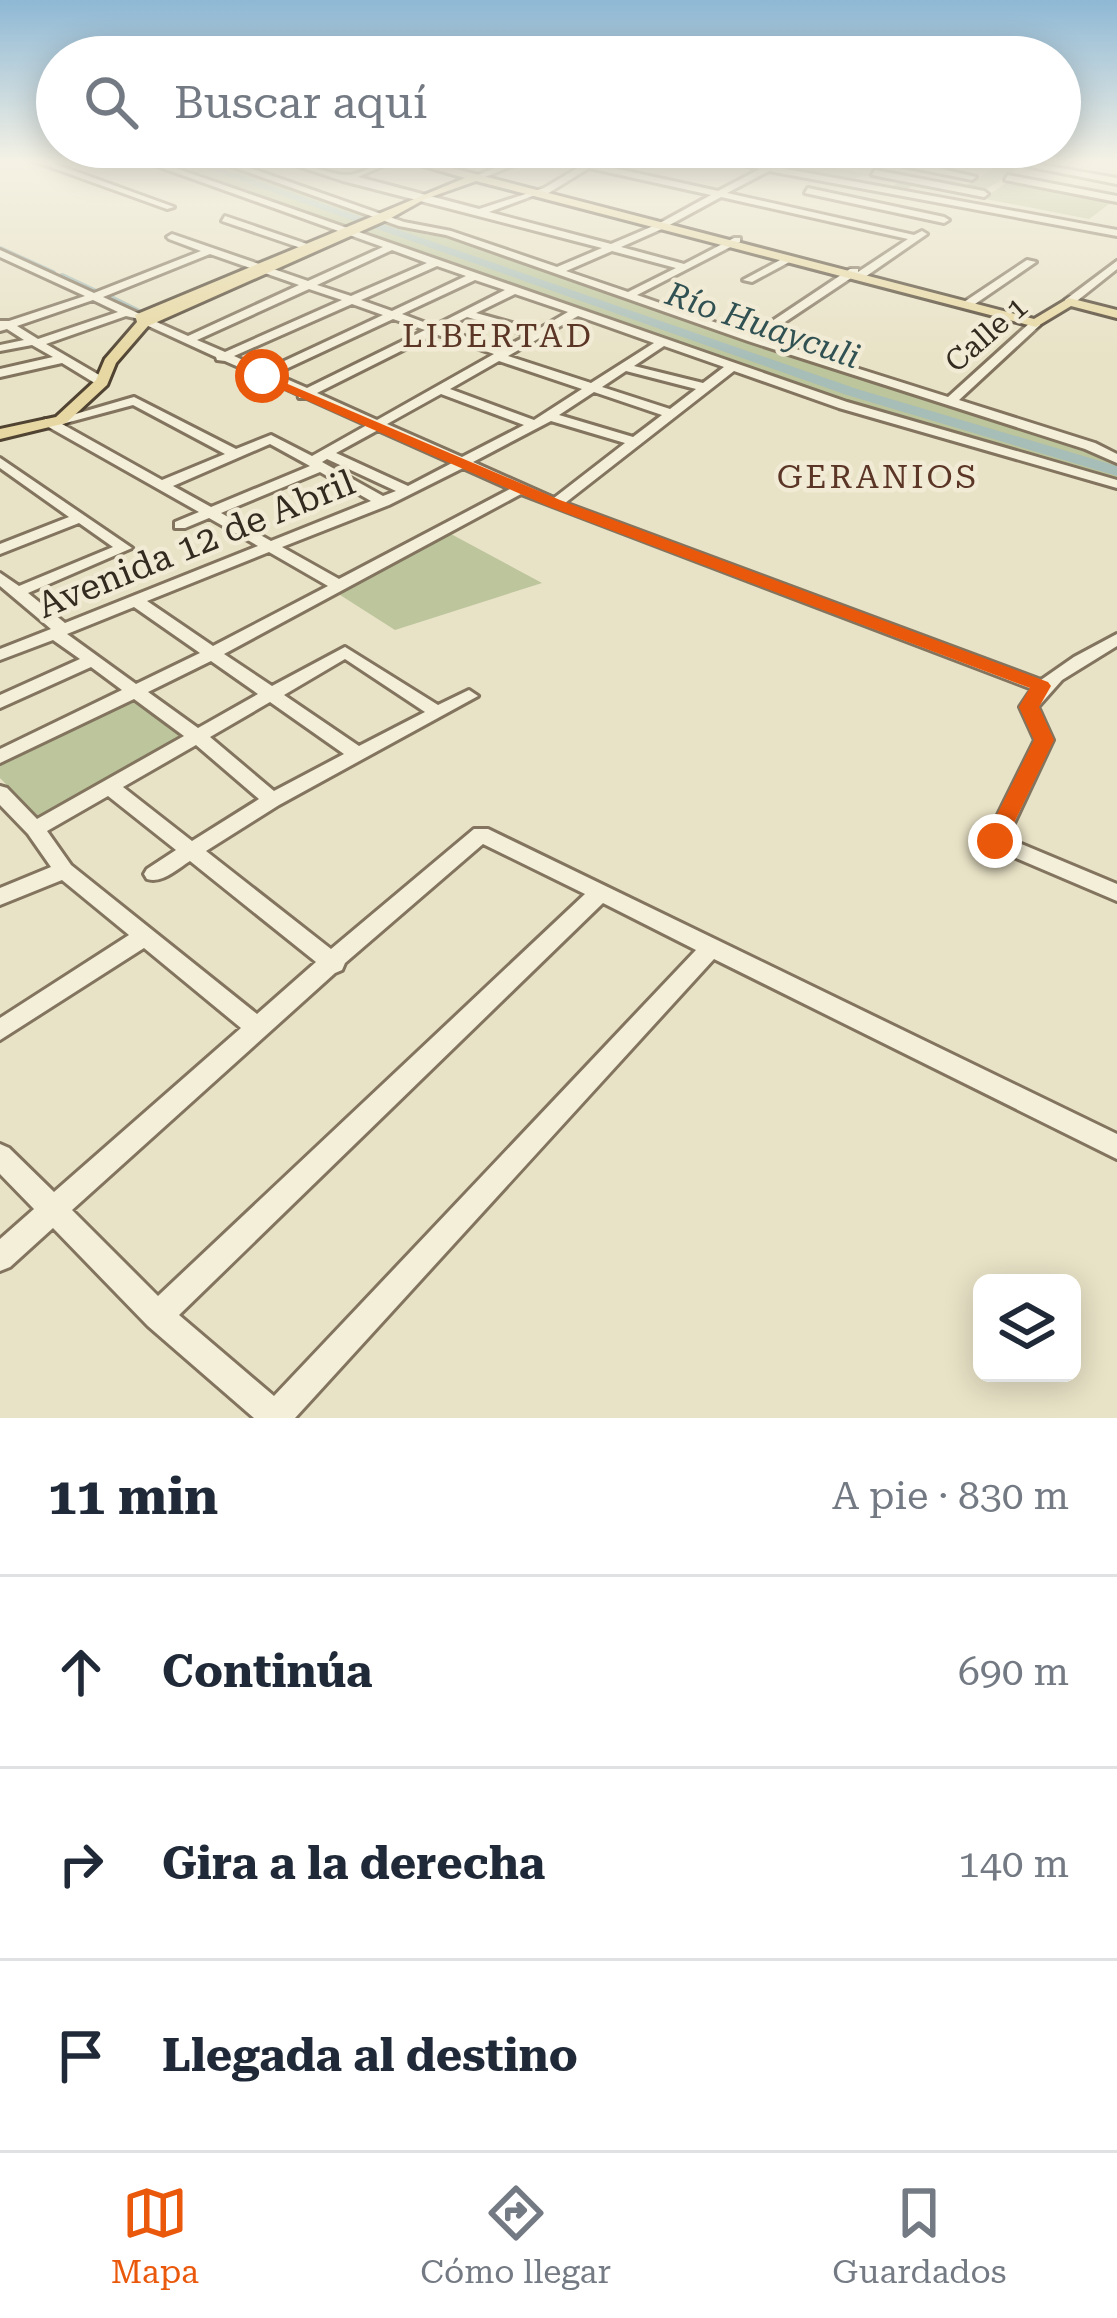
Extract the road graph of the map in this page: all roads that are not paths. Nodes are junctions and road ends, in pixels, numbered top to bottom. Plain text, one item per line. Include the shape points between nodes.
1 (246, 226) edge
2 (364, 226) edge
3 (364, 226) edge
4 (368, 226) edge
5 (378, 226) edge
6 (461, 226) edge
7 (532, 226) edge
8 (659, 226) edge
9 (672, 226) edge
10 (865, 226) edge
11 (889, 226) edge
12 (934, 226) edge
13 (1077, 226) edge
14 (1081, 227) junction
15 (882, 230) junction
16 (553, 232) junction
17 (448, 233) junction
18 (1117, 233) edge
19 (1067, 234) dead end
20 (172, 237) dead end
21 (537, 238) dead end
22 (916, 238) junction
23 (733, 242) junction
24 (521, 246) dead end
25 (307, 247) junction
26 (392, 247) junction
27 (612, 247) junction
28 (209, 251) junction
29 (0, 253) edge
30 (506, 253) junction
31 (14, 259) junction
32 (788, 260) junction
33 (437, 262) junction
34 (1030, 262) dead end
35 (0, 264) edge
36 (1117, 264) edge
37 (686, 267) junction
38 (261, 270) junction
39 (557, 271) junction
40 (856, 274) junction
41 (477, 275) junction
42 (748, 280) dead end
43 (306, 286) junction
44 (516, 289) junction
45 (96, 296) junction
46 (628, 296) junction
47 (348, 301) junction
48 (1069, 302) junction
49 (970, 303) junction
50 (575, 313) junction
51 (467, 314) junction
52 (1117, 314) edge
53 (390, 316) junction
54 (140, 318) junction
55 (1039, 321) junction
56 (3, 325) edge
57 (436, 331) junction
58 (538, 334) junction
59 (752, 339) junction
60 (188, 340) junction
61 (35, 342) junction
62 (661, 343) junction
63 (0, 348) edge
64 (501, 355) junction
65 (221, 358) junction
66 (62, 359) junction
67 (733, 366) junction
68 (624, 367) junction
69 (0, 373) edge
70 (262, 376) junction
71 (102, 382) junction
72 (706, 388) junction
73 (440, 389) junction
74 (589, 390) junction
75 (303, 395) junction
76 (949, 404) junction
77 (672, 414) junction
78 (542, 420) junction
79 (55, 421) junction
80 (379, 426) junction
81 (0, 434) edge
82 (636, 442) junction
83 (235, 454) junction
84 (1117, 459) edge
85 (321, 460) junction
86 (0, 462) edge
87 (463, 462) junction
88 (19, 476) junction
89 (0, 483) edge
90 (1117, 484) edge
91 (160, 486) junction
92 (522, 488) junction
93 (408, 491) junction
94 (384, 502) junction
95 (555, 504) junction
96 (206, 513) junction
97 (79, 518) junction
98 (180, 525) dead end
99 (270, 548) junction
100 (0, 549) edge
101 (0, 578) edge
102 (338, 586) junction
103 (17, 592) junction
104 (136, 601) junction
105 (59, 631) junction
106 (1117, 639) edge
107 (214, 652) junction
108 (0, 655) edge
109 (92, 660) junction
110 (1041, 686) junction
111 (136, 691) junction
112 (274, 694) junction
113 (469, 696) dead end
114 (0, 702) edge
115 (437, 712) junction
116 (198, 737) junction
117 (356, 753) junction
118 (0, 757) edge
119 (109, 786) junction
120 (0, 794) edge
121 (272, 800) junction
122 (34, 829) junction
123 (188, 849) junction
124 (64, 870) junction
125 (154, 874) dead end
126 (1117, 893) edge
127 (599, 894) junction
128 (0, 897) edge
129 (143, 937) junction
130 (710, 950) junction
131 (334, 964) junction
132 (257, 1028) junction
133 (0, 1030) edge
134 (1117, 1147) edge
135 (0, 1156) edge
136 (52, 1210) junction
137 (0, 1257) edge
138 (158, 1316) junction
139 (277, 1417) edge

1 - 25 street
2 - 25 main road
3 - 38 main road
4 - 26 street
5 - 17 street
6 - 17 street
7 - 16 street
8 - 27 street
9 - 23 main road
10 - 15 street
11 - 15 street
12 - 22 street
13 - 14 street
14 - 18 street
14 - 19 street
15 - 22 street
16 - 21 street
16 - 27 street
17 - 30 street
20 - 28 street
22 - 40 street
23 - 32 main road
23 - 37 street
23 - 40 main road
24 - 30 street
25 - 38 main road
26 - 33 street
26 - 43 street
27 - 37 street
27 - 39 street
28 - 38 street
28 - 45 street
29 - 31 street
30 - 39 street
31 - 35 street
31 - 45 street
32 - 40 main road
32 - 42 street
33 - 41 street
33 - 47 street
34 - 49 street
36 - 48 street, Calle 1
37 - 46 street
38 - 43 street
38 - 54 main road
39 - 46 street
40 - 49 main road
40 - 59 street
41 - 44 street
41 - 53 street
43 - 47 street
43 - 60 street
44 - 50 street
44 - 51 street
45 - 54 street
45 - 56 street
46 - 59 street
47 - 53 street
47 - 65 street
48 - 52 main road
48 - 55 main road, Calle 1
49 - 55 main road
50 - 58 street
50 - 62 street
51 - 57 street
51 - 58 street
53 - 57 street
53 - 70 street
54 - 60 street
54 - 61 street
54 - 71 main road
55 - 76 street, Calle 1
56 - 61 street
57 - 64 street
57 - 75 street
58 - 64 street
59 - 76 street
60 - 65 street
61 - 63 street
61 - 66 street
62 - 67 street
62 - 68 street, Avenida 12 de Abril
64 - 73 street
64 - 74 street
65 - 70 street
66 - 69 street
66 - 71 street
67 - 72 street
67 - 90 street
68 - 72 street
68 - 74 street, Avenida 12 de Abril
70 - 75 street
71 - 79 main road
72 - 77 street
73 - 78 street
73 - 80 street
74 - 77 street
74 - 78 street, Avenida 12 de Abril
75 - 80 street
76 - 84 street
77 - 82 street
78 - 82 street
78 - 87 street, Avenida 12 de Abril
79 - 81 main road
79 - 83 street via 134,401
79 - 91 street
80 - 85 street
80 - 87 street
82 - 95 street
83 - 85 street via 271,440
83 - 91 street
85 - 93 street
85 - 94 street
85 - 96 street
86 - 88 street
87 - 92 street
87 - 93 street, Avenida 12 de Abril
88 - 89 street
88 - 97 street
91 - 96 street
92 - 95 street
92 - 102 street
93 - 94 street, Avenida 12 de Abril
94 - 99 street, Avenida 12 de Abril
95 - 110 street
96 - 98 street
96 - 99 street
97 - 100 street
97 - 103 street via 124,548
99 - 102 street
99 - 104 street, Avenida 12 de Abril
101 - 103 street
102 - 107 street
103 - 105 street
104 - 105 street, Avenida 12 de Abril
104 - 107 street
105 - 108 street, Avenida 12 de Abril
105 - 109 street
106 - 110 street
107 - 111 street
107 - 112 street
109 - 111 street
109 - 114 street
110 - 126 street via 1029,707 1044,740 995,841
111 - 116 street
111 - 118 street
112 - 115 street via 345,652
112 - 116 street
112 - 117 street
113 - 115 street
115 - 117 street
116 - 119 street
116 - 121 street
117 - 121 street
119 - 122 street
119 - 123 street
120 - 122 street
121 - 123 street
122 - 124 street
123 - 125 street
123 - 131 street
124 - 128 street
124 - 129 street
127 - 130 street
127 - 131 street via 482,834
127 - 138 street
129 - 132 street
129 - 133 street
130 - 134 street
130 - 139 street
131 - 132 street
132 - 136 street
135 - 136 street
136 - 137 street
136 - 138 street
138 - 139 street

